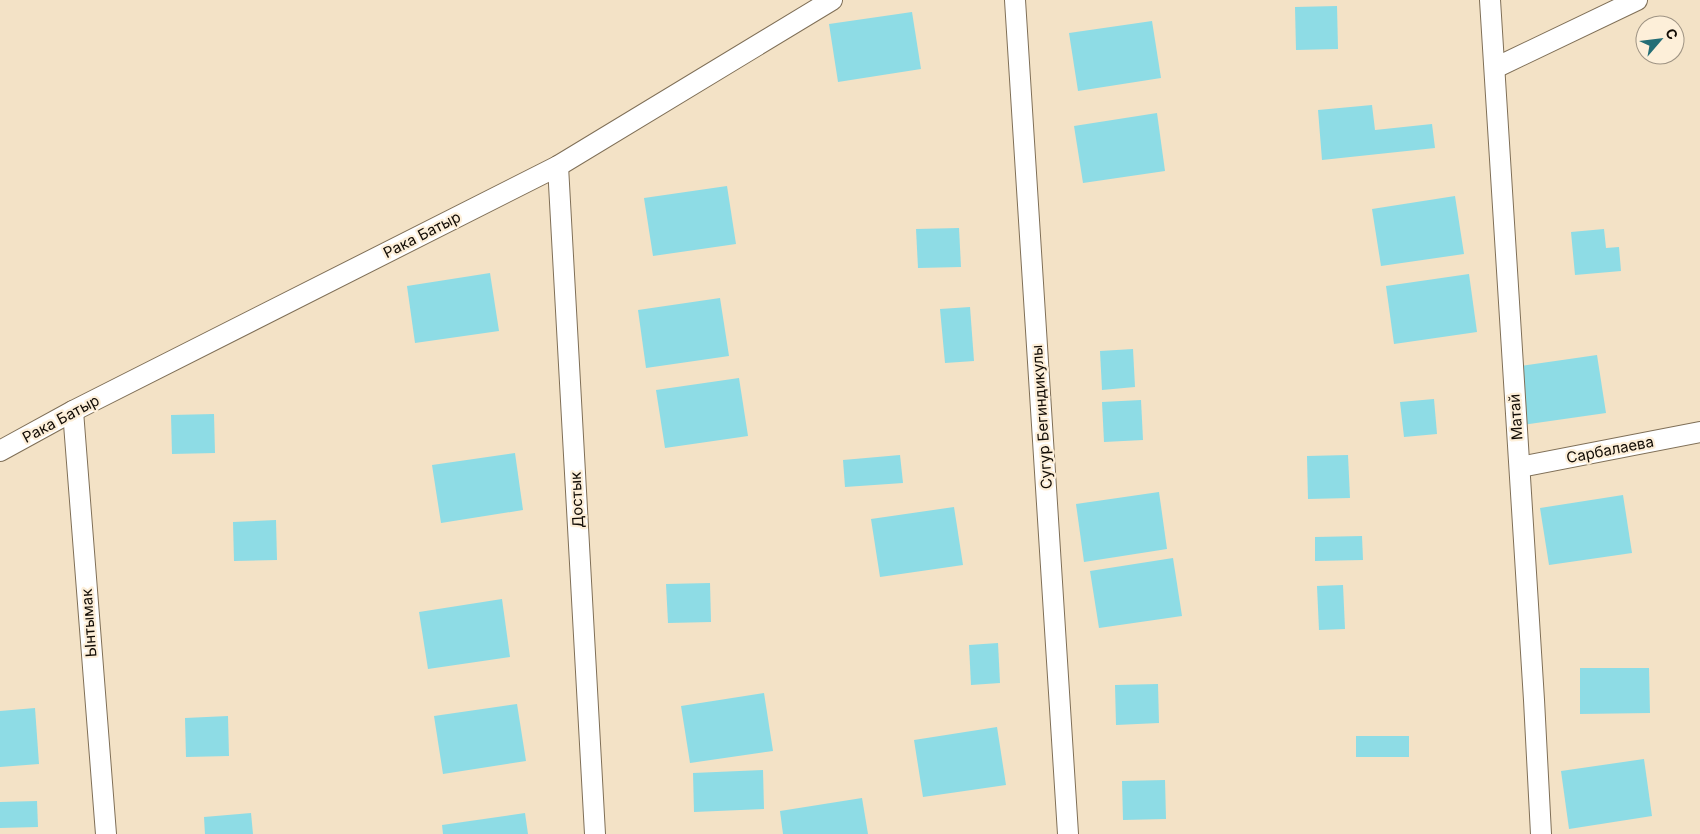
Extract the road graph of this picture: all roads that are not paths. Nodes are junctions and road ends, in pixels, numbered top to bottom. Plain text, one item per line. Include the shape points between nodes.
1 (832, 0) edge
2 (1015, 0) edge
3 (1490, 0) edge
4 (1637, 0) edge
5 (1495, 68) junction
6 (558, 166) junction
7 (72, 411) junction
8 (1700, 432) edge
9 (0, 451) edge
10 (1520, 467) junction
11 (106, 834) edge
12 (595, 834) edge
13 (1068, 834) edge
14 (1540, 834) edge

1 - 6 street, Рака Батыр
2 - 13 street, Сугур Бегиндикулы
3 - 5 street, Матай
4 - 5 street
5 - 10 street, Матай
6 - 7 street, Рака Батыр
6 - 12 street, Достык
7 - 9 street, Рака Батыр
7 - 11 street, Ынтымак
8 - 10 street, Сарбалаева
10 - 14 street, Матай

